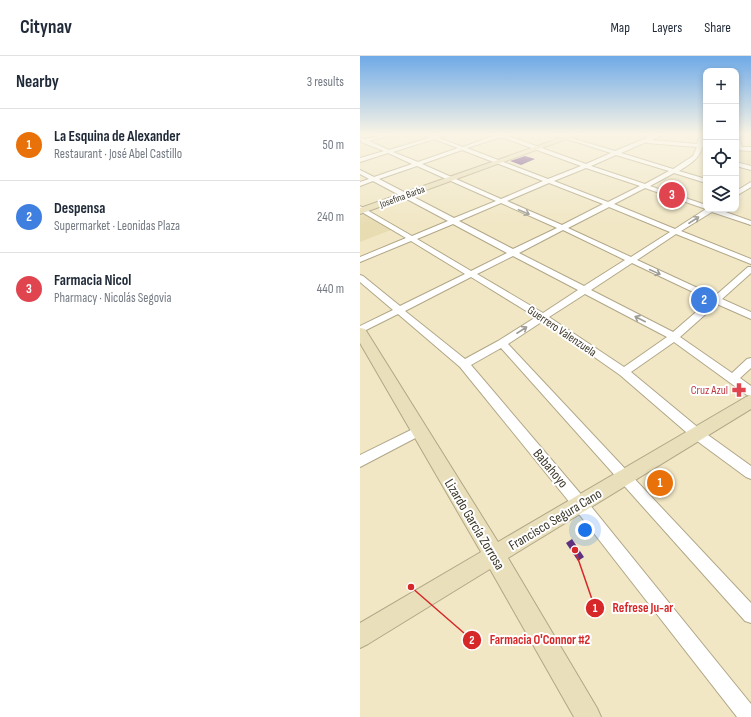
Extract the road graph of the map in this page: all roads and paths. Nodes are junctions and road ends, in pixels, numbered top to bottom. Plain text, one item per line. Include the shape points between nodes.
1 (417, 164) joint
2 (493, 164) edge
3 (503, 164) edge
4 (581, 164) edge
5 (587, 164) edge
6 (653, 164) edge
7 (685, 164) edge
8 (584, 165) junction
9 (739, 165) edge
10 (751, 168) edge
11 (674, 170) junction
12 (360, 172) edge
13 (375, 179) junction
14 (450, 179) junction
15 (703, 179) edge
16 (546, 181) junction
17 (360, 184) edge
18 (751, 184) edge
19 (645, 186) junction
20 (739, 191) edge
21 (739, 192) edge
22 (405, 195) junction
23 (751, 195) edge
24 (499, 201) junction
25 (608, 204) junction
26 (703, 206) edge
27 (361, 210) edge
28 (706, 212) edge
29 (720, 212) edge
30 (453, 221) junction
31 (751, 223) edge
32 (561, 227) junction
33 (676, 232) junction
34 (411, 239) junction
35 (514, 253) junction
36 (360, 260) edge
37 (631, 260) junction
38 (751, 262) edge
39 (751, 269) edge
40 (472, 274) junction
41 (360, 278) edge
42 (584, 290) junction
43 (716, 300) junction
44 (400, 310) junction
45 (751, 316) edge
46 (543, 317) junction
47 (360, 331) edge
48 (674, 337) junction
49 (502, 343) junction
50 (751, 362) edge
51 (464, 364) junction
52 (624, 372) junction
53 (732, 378) junction
54 (751, 392) edge
55 (751, 401) edge
56 (419, 430) junction
57 (697, 434) junction
58 (360, 461) edge
59 (751, 473) edge
60 (624, 477) junction
61 (580, 504) junction
62 (494, 555) junction
63 (751, 615) edge
64 (360, 636) edge
65 (588, 717) edge
66 (749, 717) edge

1 - 13 street
1 - 14 street
2 - 14 street, Josefina Barba
3 - 16 street
4 - 8 street
5 - 8 street
6 - 11 street
7 - 11 street
8 - 16 street
8 - 19 street
9 - 10 street
11 - 15 street
11 - 19 street
12 - 13 street
13 - 17 street
13 - 22 street
14 - 22 street, Josefina Barba
14 - 24 street
16 - 24 street
16 - 25 street
18 - 20 street
19 - 25 street
19 - 26 street
21 - 23 street
22 - 27 street, Josefina Barba
22 - 30 street
24 - 30 street
24 -> 32 street
25 - 32 street
25 - 33 street
27 - 34 street, Guerrero Valenzuela
33 -> 28 street
29 - 31 street
30 - 34 street
30 - 35 street
32 - 35 street
32 - 37 street
33 - 37 street
33 - 38 street
34 - 36 street
34 - 40 street, Guerrero Valenzuela
35 - 40 street
35 - 42 street
37 - 42 street
37 -> 43 street
39 - 43 street
40 - 44 street
40 - 46 street, Guerrero Valenzuela
41 - 44 street, Babahoyo
42 - 46 street
48 -> 42 street
43 - 45 street
43 - 48 street
44 - 47 street
44 - 51 street, Babahoyo
49 -> 46 street
46 - 52 street, Guerrero Valenzuela
47 - 56 street, Lizardo García Zorrosa
48 - 52 street
48 - 53 street
49 - 51 street
49 - 60 street
50 - 53 street
51 - 61 street, Babahoyo
52 - 57 street, Guerrero Valenzuela
53 - 54 street
55 - 57 street, Francisco Segura Cano
56 - 58 street
56 - 62 street, Lizardo García Zorrosa
57 - 59 street, Guerrero Valenzuela
57 - 60 street, Francisco Segura Cano
60 - 61 street, Francisco Segura Cano
60 - 63 street
61 - 62 street, Francisco Segura Cano
61 - 66 street, Babahoyo
62 - 64 street, Francisco Segura Cano
62 - 65 street, Lizardo García Zorrosa

